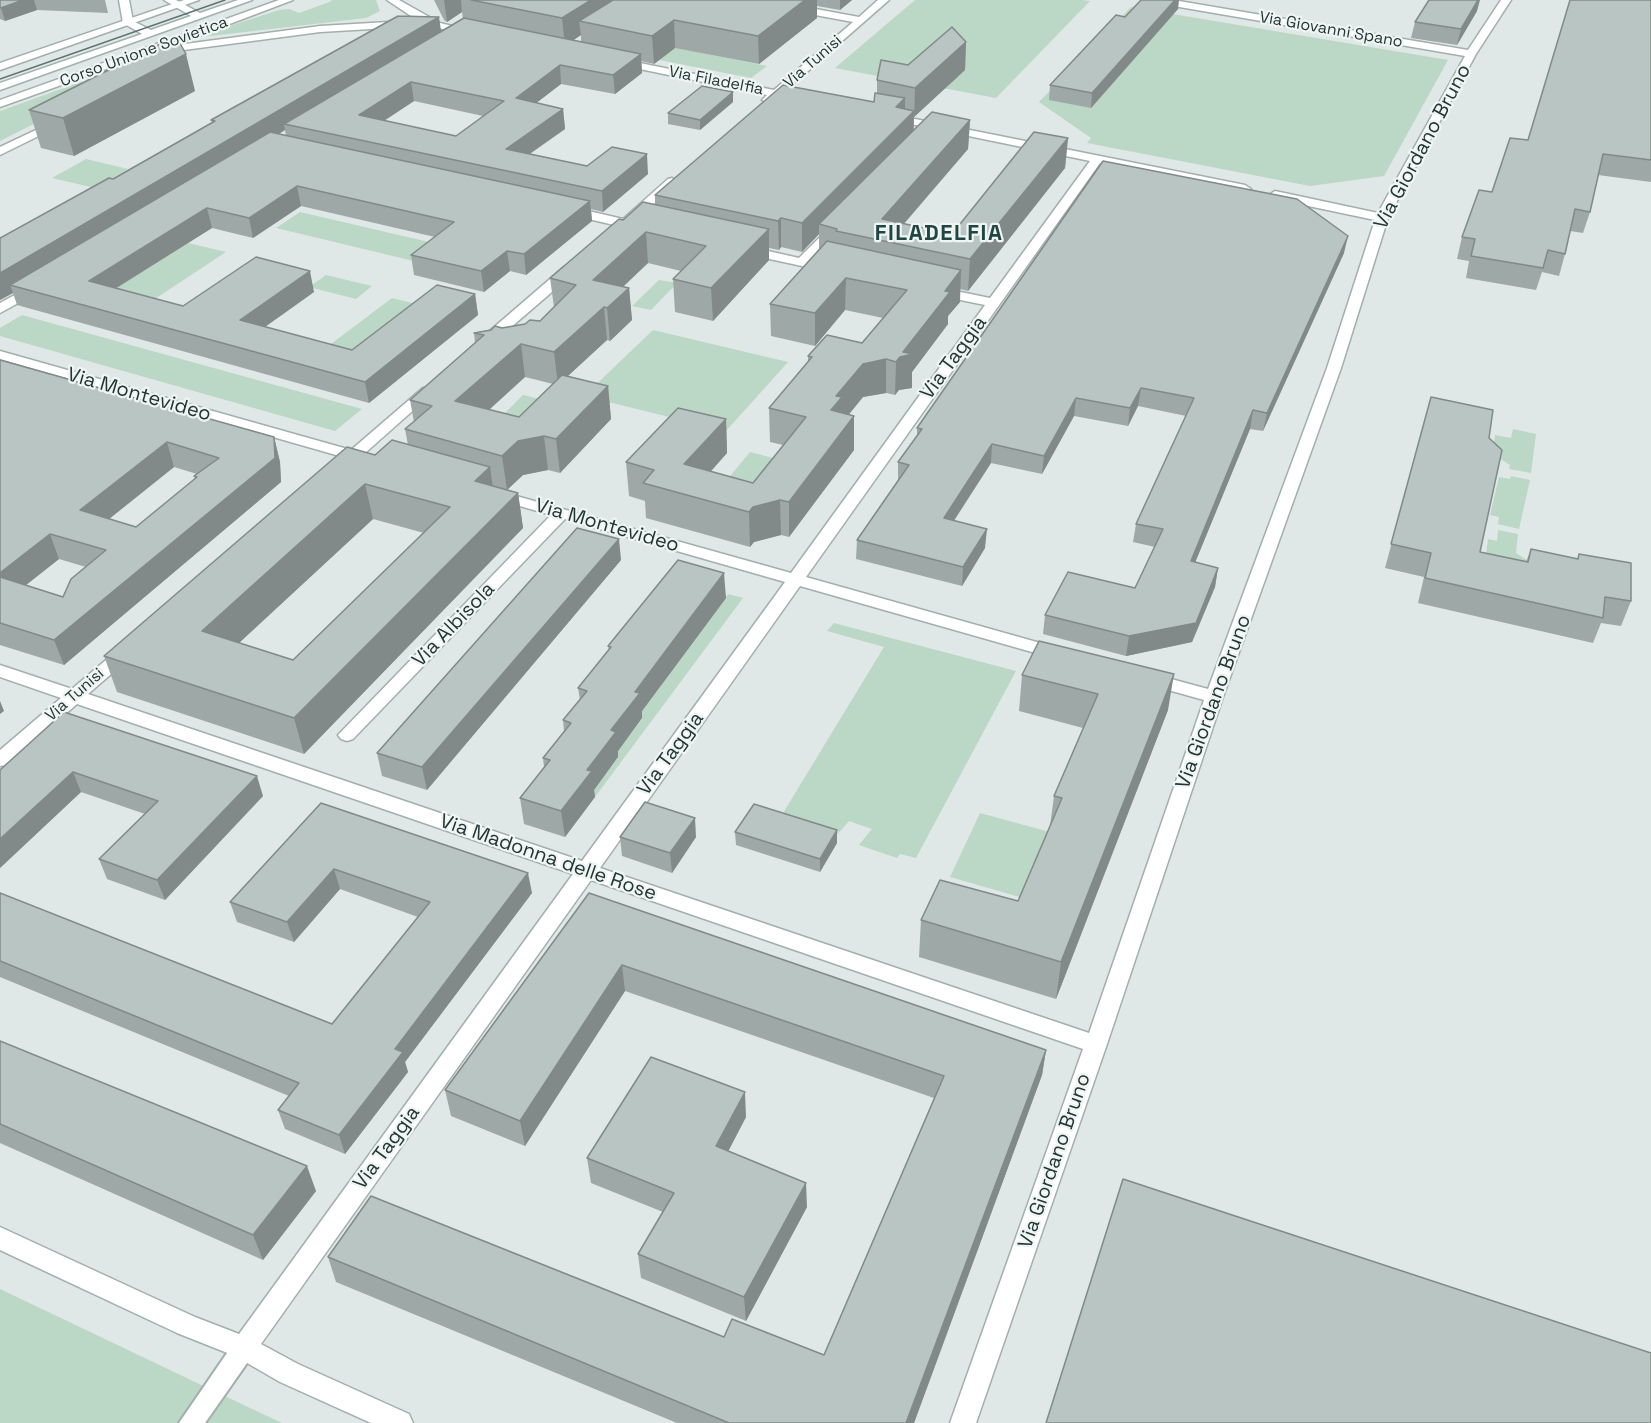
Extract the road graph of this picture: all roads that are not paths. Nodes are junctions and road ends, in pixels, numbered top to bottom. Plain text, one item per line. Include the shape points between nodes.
1 (124, 0) edge
2 (194, 0) edge
3 (247, 0) edge
4 (288, 0) edge
5 (392, 0) edge
6 (750, 0) edge
7 (884, 0) edge
8 (1156, 0) edge
9 (1506, 0) edge
10 (174, 3) edge
11 (199, 17) junction
12 (467, 17) edge
13 (861, 20) junction
14 (128, 23) junction
15 (218, 25) junction
16 (437, 25) junction
17 (320, 29) junction
18 (449, 33) junction
19 (151, 34) junction
20 (488, 35) edge
21 (172, 42) junction
22 (184, 47) junction
23 (1472, 54) junction
24 (603, 58) edge
25 (176, 59) edge
26 (0, 67) edge
27 (0, 87) edge
28 (776, 93) junction
29 (798, 98) edge
30 (0, 104) edge
31 (759, 107) edge
32 (878, 114) edge
33 (72, 115) edge
34 (936, 126) junction
35 (924, 138) edge
36 (0, 152) edge
37 (1097, 159) junction
38 (686, 170) edge
39 (552, 206) edge
40 (1382, 218) junction
41 (843, 221) edge
42 (625, 223) junction
43 (651, 229) edge
44 (614, 232) edge
45 (738, 248) edge
46 (802, 262) junction
47 (577, 264) edge
48 (849, 272) edge
49 (51, 279) edge
50 (918, 287) edge
51 (993, 303) junction
52 (0, 309) edge
53 (472, 353) edge
54 (0, 355) edge
55 (437, 383) edge
56 (354, 455) junction
57 (375, 461) edge
58 (332, 474) edge
59 (483, 492) edge
60 (561, 514) junction
61 (796, 580) junction
62 (135, 644) edge
63 (1070, 657) edge
64 (0, 671) edge
65 (1139, 676) edge
66 (74, 697) junction
67 (1214, 698) junction
68 (346, 735) dead end
69 (0, 760) edge
70 (586, 871) junction
71 (1096, 1044) junction
72 (0, 1238) edge
73 (244, 1348) junction
74 (190, 1423) edge
75 (400, 1423) edge
76 (963, 1423) edge

1 - 14 street
2 - 10 street, Corso Unione Sovietica
3 - 11 street, Corso Unione Sovietica
4 - 15 street, Corso Unione Sovietica
5 - 16 street
5 - 17 street via 391,11 383,16
6 - 13 street, Via Tunisi
7 - 13 street, Via Tunisi
8 - 23 street, Via Giovanni Spano
9 - 23 street, Via Giordano Bruno
10 - 11 street
10 - 14 street, Corso Unione Sovietica
11 - 15 street
11 - 19 street, Corso Unione Sovietica
12 - 18 street
13 - 28 street, Via Tunisi
14 - 19 street
14 - 26 street, Corso Unione Sovietica
15 - 21 street, Corso Unione Sovietica
16 - 17 street
16 - 18 street
17 - 22 street
18 - 20 street via 465,30
19 - 21 street
19 - 27 street, Corso Unione Sovietica
21 - 22 street
21 - 30 street, Corso Unione Sovietica
22 - 25 street
23 - 40 street, Via Giordano Bruno
24 - 28 street, Via Filadelfia
28 - 29 street, Via Filadelfia
28 - 31 street, Via Tunisi
32 - 34 street
33 - 36 street
34 - 35 street
34 - 37 street
37 - 40 street
37 - 51 street, Via Taggia
38 - 42 street
39 - 42 street
40 - 67 street, Via Giordano Bruno via 1334,368
41 - 46 street
42 - 43 street
42 - 44 street
45 - 46 street
46 - 48 street
47 - 53 street
49 - 52 street
50 - 51 street
51 - 61 street, Via Taggia
54 - 56 street, Via Montevideo
55 - 56 street
56 - 57 street, Via Montevideo
56 - 58 street
59 - 60 street, Via Montevideo
60 - 61 street, Via Montevideo
60 - 68 street, Via Albisola
61 - 63 street, Via Montevideo
61 - 70 street, Via Taggia
62 - 66 street, Via Tunisi
64 - 66 street, Via Madonna delle Rose
65 - 67 street
66 - 69 street, Via Tunisi
66 - 70 street, Via Madonna delle Rose
67 - 71 street, Via Giordano Bruno
70 - 71 street, Via Madonna delle Rose
70 - 73 street, Via Taggia
71 - 76 street, Via Giordano Bruno
72 - 73 street
73 - 74 street
73 - 75 street via 289,1373

